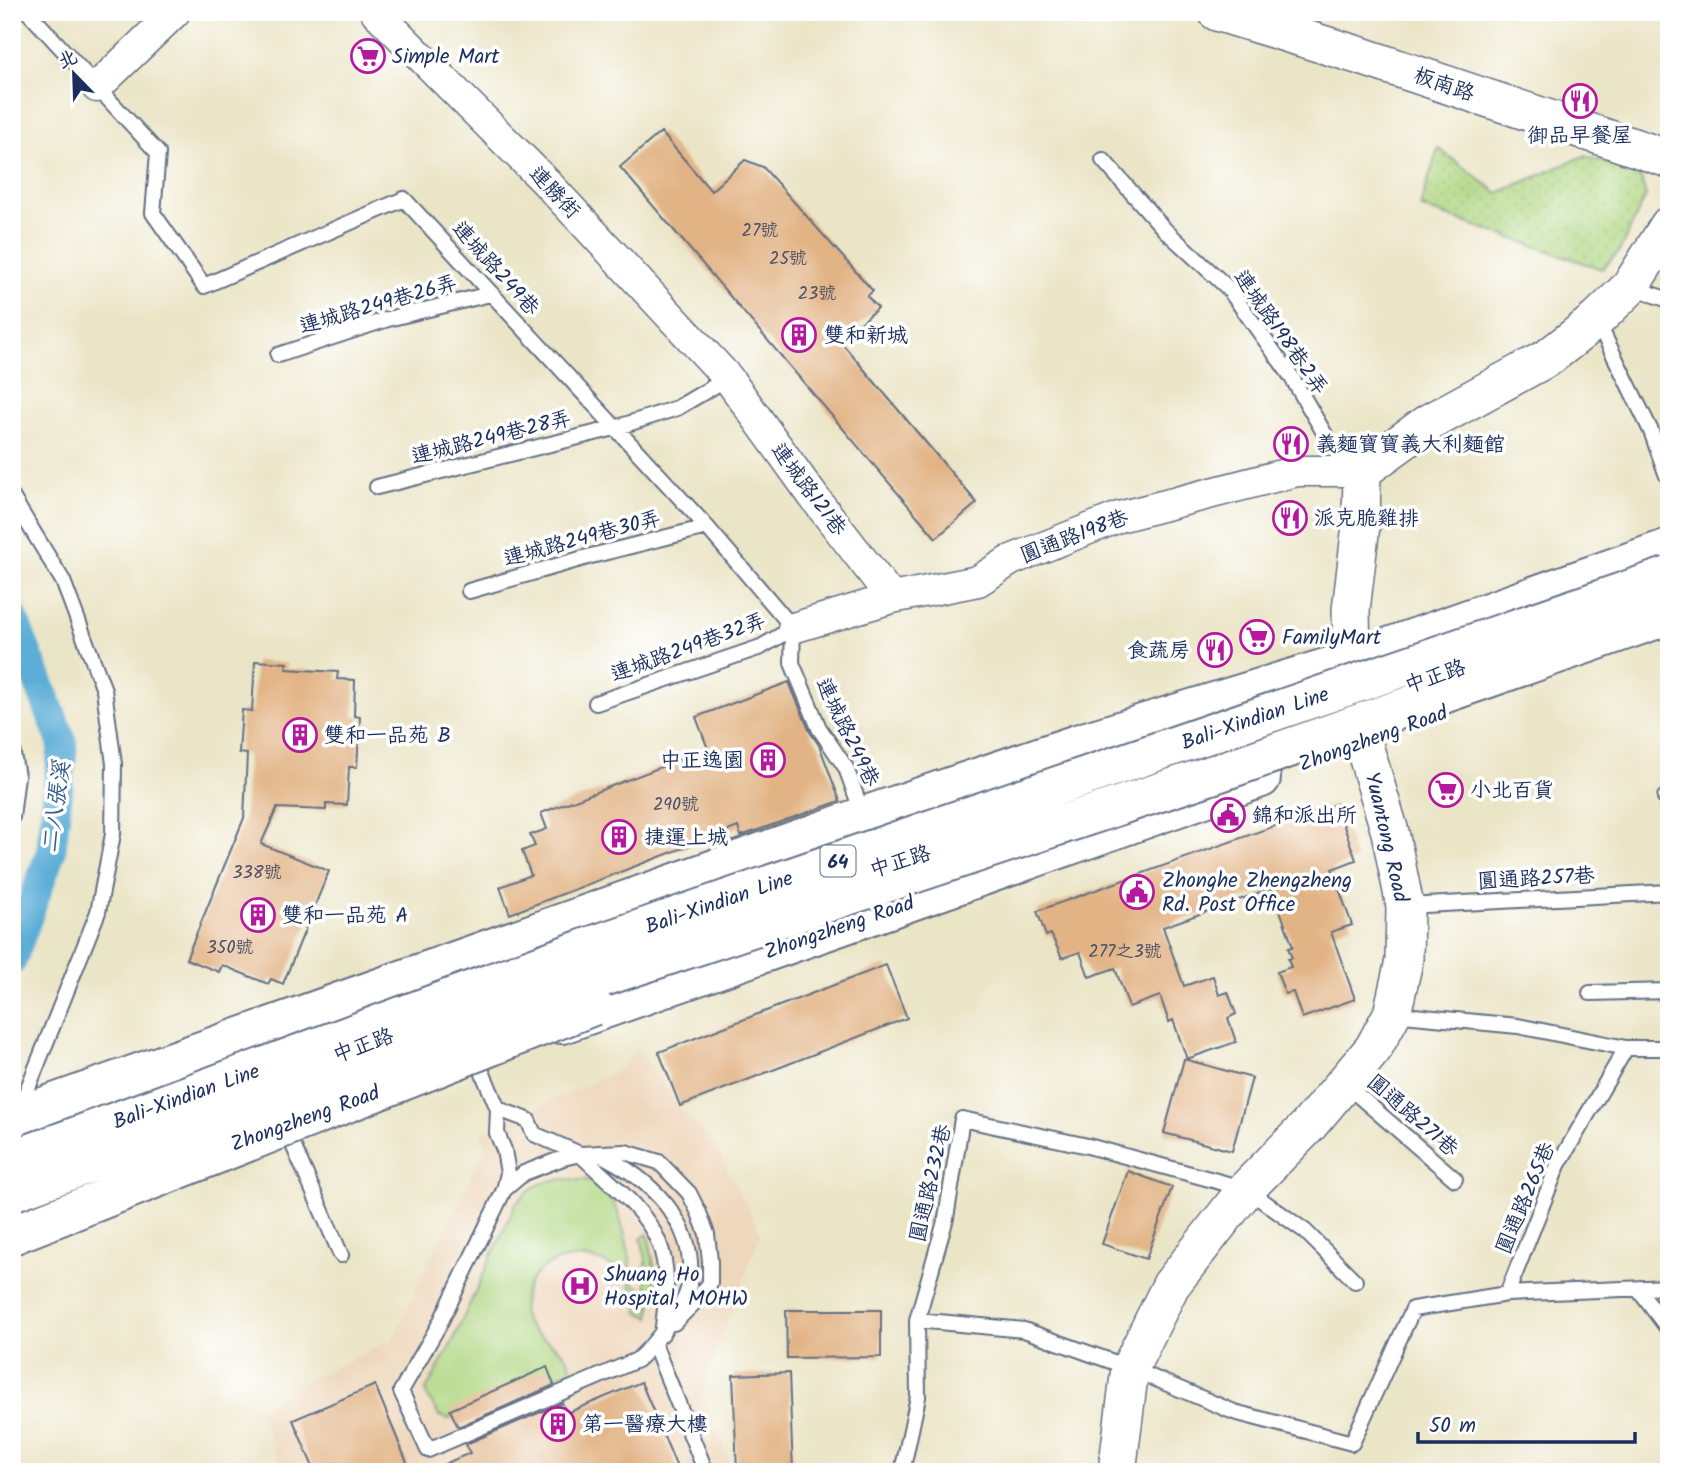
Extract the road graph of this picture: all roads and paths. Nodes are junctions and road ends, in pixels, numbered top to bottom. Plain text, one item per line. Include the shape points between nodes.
1 (28, 12) edge
2 (175, 12) edge
3 (376, 12) edge
4 (1217, 12) edge
5 (97, 87) junction
6 (1669, 159) edge
7 (1103, 160) dead end
8 (1669, 225) edge
9 (1630, 287) junction
10 (490, 294) junction
11 (1669, 300) edge
12 (1596, 320) junction
13 (278, 355) dead end
14 (728, 378) junction
15 (615, 428) junction
16 (1362, 471) junction
17 (1667, 476) dead end
18 (377, 487) dead end
19 (12, 497) edge
20 (707, 527) junction
21 (1669, 548) edge
22 (1669, 576) edge
23 (469, 591) dead end
24 (1669, 593) edge
25 (892, 598) junction
26 (1669, 615) edge
27 (793, 628) junction
28 (1669, 632) edge
29 (1353, 660) junction
30 (596, 703) dead end
31 (1358, 703) junction
32 (1363, 742) junction
33 (12, 749) edge
34 (864, 816) junction
35 (12, 817) edge
36 (1669, 891) edge
37 (1405, 906) junction
38 (795, 915) junction
39 (1669, 991) edge
40 (1590, 993) dead end
41 (1392, 1014) junction
42 (1626, 1048) junction
43 (1669, 1048) edge
44 (475, 1055) junction
45 (1344, 1083) junction
46 (498, 1109) junction
47 (15, 1117) edge
48 (285, 1125) junction
49 (597, 1153) junction
50 (580, 1154) junction
51 (14, 1177) edge
52 (1455, 1180) dead end
53 (1246, 1189) junction
54 (504, 1190) junction
55 (12, 1232) edge
56 (341, 1255) dead end
57 (1355, 1281) dead end
58 (1669, 1287) edge
59 (1637, 1289) junction
60 (1507, 1294) junction
61 (916, 1320) junction
62 (1669, 1330) edge
63 (658, 1339) junction
64 (1130, 1368) junction
65 (706, 1472) edge
66 (902, 1472) edge
67 (1117, 1472) edge

1 - 5 lane, 連城路249巷
2 - 5 street
3 - 14 street, 連勝街 via 545,181
4 - 6 street, 板南路
5 - 10 lane, 連城路249巷 via 158,153 153,213 204,286 404,199
7 - 16 lane, 連城路198巷2弄 via 1165,230 1228,288 1291,376 1330,443
8 - 9 street
9 - 11 lane
9 - 12 street
10 - 13 lane, 連城路249巷26弄 via 388,319
10 - 15 lane, 連城路249巷
12 - 16 street via 1549,357 1428,423
12 - 17 lane via 1651,431
14 - 15 lane, 連城路249巷28弄 via 677,408
14 - 25 street, 連城路121巷
15 - 18 lane, 連城路249巷28弄
15 - 20 lane, 連城路249巷
16 - 25 street, 圓通路198巷 via 1297,471 1119,517 1011,560 978,581
16 - 29 street, Yuantong Road via 1351,610
19 - 47 lane via 63,581 104,690 114,764 113,834 98,912
20 - 23 lane, 連城路249巷30弄
20 - 27 lane, 連城路249巷
21 - 29 main road
22 - 51 main road, Bali-Xindian Line / 64, bridge via 589,947
24 - 31 main road, 中正路
25 - 27 street, 圓通路198巷
26 - 38 main road, Bali-Xindian Line / 64, bridge via 1226,771
27 - 30 lane, 連城路249巷32弄 via 761,648
27 - 34 lane, 連城路249巷 via 792,663 819,728 846,768
28 - 32 main road, Zhongzheng Road
29 - 31 street, Yuantong Road
29 - 34 main road via 1080,743
31 - 32 street, Yuantong Road
31 - 51 main road, 中正路 via 1242,750 1067,809 712,920
32 - 37 street, Yuantong Road via 1390,832
32 - 44 main road, Zhongzheng Road
33 - 35 lane via 18,776
34 - 47 main road
36 - 37 lane, 圓通路257巷
37 - 41 street, Yuantong Road via 1404,961
38 - 51 main road, Bali-Xindian Line / 64, bridge
38 - 55 main road, bridge via 609,1000
39 - 40 lane
41 - 42 lane via 1518,1026
41 - 45 street, Yuantong Road via 1373,1049
42 - 43 lane
42 - 60 lane, 圓通路265巷 via 1558,1166
44 - 46 lane
44 - 48 main road, Zhongzheng Road
45 - 52 lane, 圓通路271巷
45 - 53 street, Yuantong Road
46 - 50 lane via 528,1120 534,1134
46 - 54 lane via 497,1133 508,1172
48 - 55 main road, Zhongzheng Road
48 - 56 lane
49 - 50 lane
49 - 63 lane via 652,1186 681,1226 690,1258 689,1288
49 - 63 lane via 625,1152 659,1162 689,1193 706,1234 710,1283
50 - 54 lane via 524,1173
50 - 63 lane via 647,1221 659,1242 665,1265 666,1310
53 - 57 lane via 1305,1231
53 - 61 lane, 圓通路232巷 via 1088,1146 962,1119 946,1217
53 - 64 street, Yuantong Road via 1171,1286
54 - 63 lane via 439,1325 401,1391 428,1450 637,1360
58 - 59 lane
59 - 60 lane
59 - 62 lane
60 - 64 lane via 1413,1309 1352,1443 1234,1412
61 - 64 lane via 1024,1330
61 - 66 lane via 918,1398
63 - 65 lane
64 - 67 street, Yuantong Road

